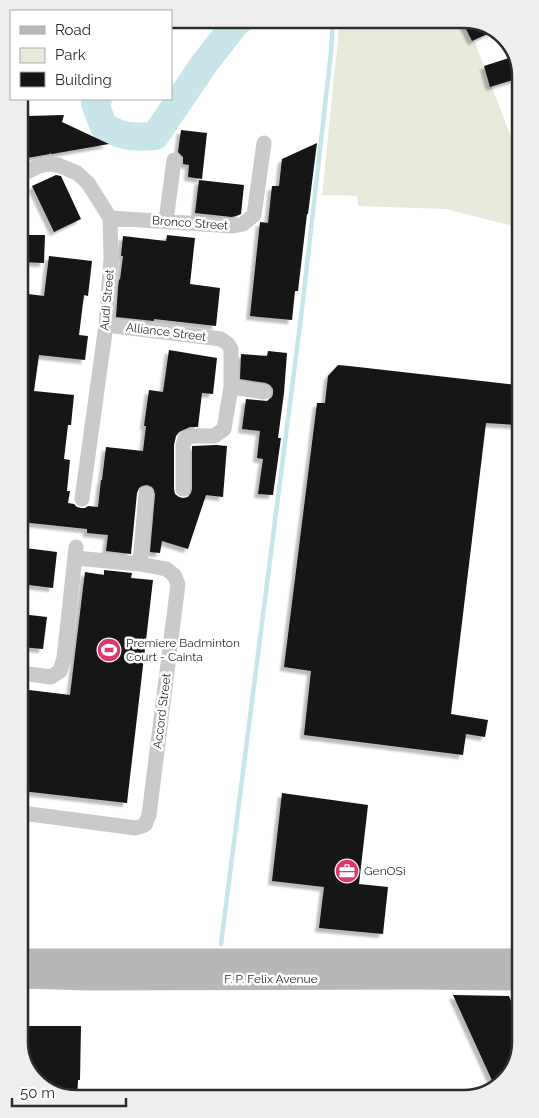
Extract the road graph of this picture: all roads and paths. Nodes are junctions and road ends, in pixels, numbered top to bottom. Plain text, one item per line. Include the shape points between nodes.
1 (264, 143) dead end
2 (174, 160) dead end
3 (28, 172) edge
4 (110, 218) junction
5 (166, 222) junction
6 (106, 325) junction
7 (231, 386) junction
8 (264, 392) dead end
9 (182, 489) dead end
10 (146, 494) dead end
11 (82, 499) dead end
12 (140, 564) junction
13 (28, 674) edge
14 (28, 814) edge
15 (28, 959) edge
16 (512, 959) edge
17 (28, 978) edge
18 (512, 980) edge

1 - 5 street, Bronco Street via 254,215 243,224
2 - 5 street
3 - 4 street via 48,164 77,173 88,183
4 - 5 street, Bronco Street
4 - 6 street, Audi Street
6 - 7 street, Alliance Street via 221,339 232,349
6 - 11 street, Audi Street
7 - 8 street
7 - 9 street, Alliance Street via 224,429 214,436 185,439
10 - 12 street
12 - 13 street, Accord Street via 75,553 60,672 51,676
12 - 14 street, Accord Street via 166,569 174,574 178,584 147,820 136,828
15 - 16 main road, F. P. Felix Avenue
17 - 18 main road, F. P. Felix Avenue

